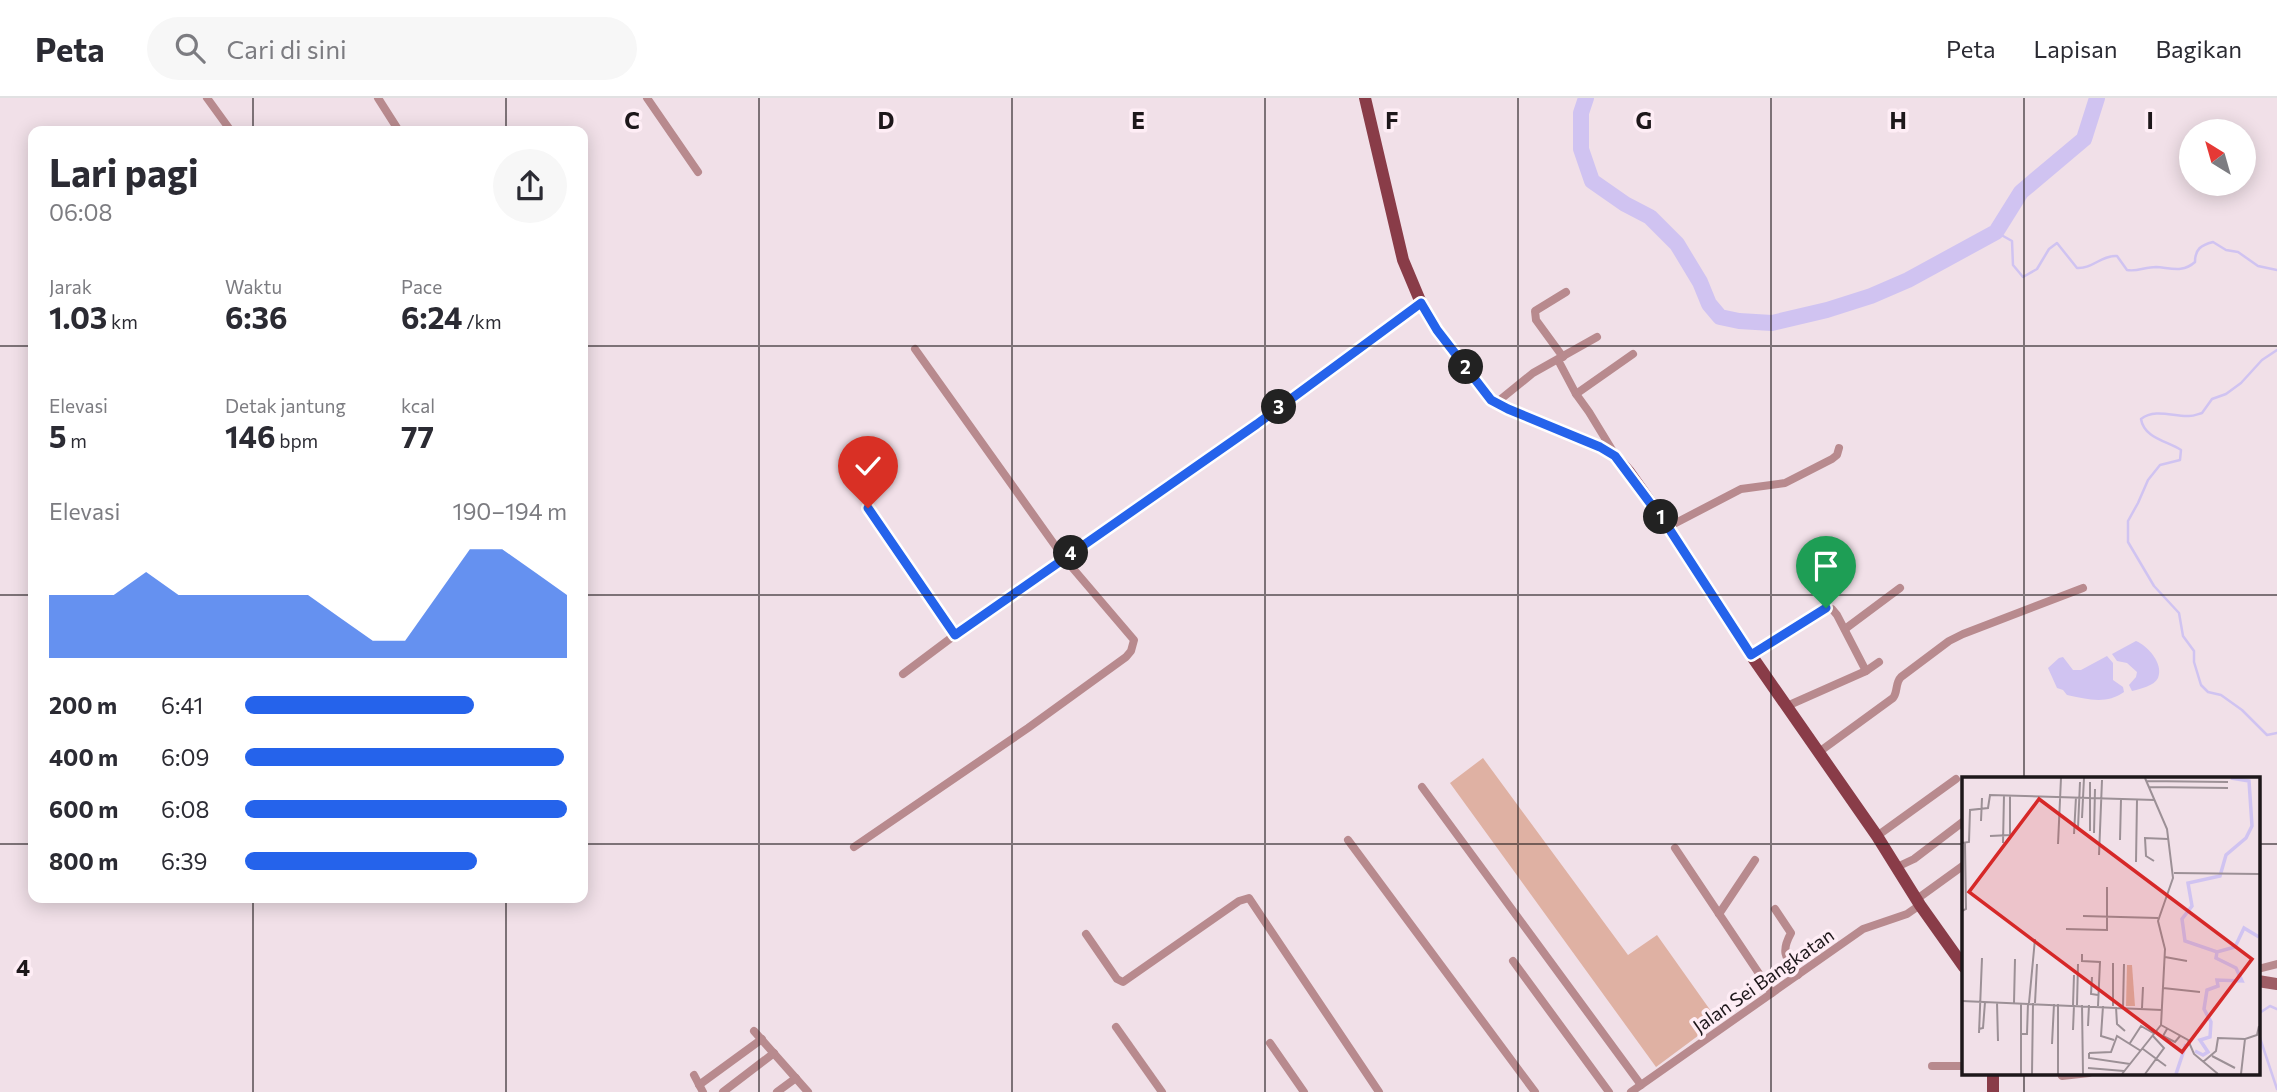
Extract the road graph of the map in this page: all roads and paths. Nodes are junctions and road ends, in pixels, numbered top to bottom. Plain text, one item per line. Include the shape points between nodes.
1 (207, 98) edge
2 (378, 98) edge
3 (647, 98) edge
4 (1365, 98) edge
5 (227, 126) edge
6 (396, 126) edge
7 (698, 172) dead end
8 (1566, 292) dead end
9 (1421, 303) junction
10 (1597, 337) dead end
11 (915, 349) dead end
12 (1633, 354) dead end
13 (1561, 359) junction
14 (1576, 394) junction
15 (1496, 403) junction
16 (1839, 448) dead end
17 (1615, 456) junction
18 (868, 508) dead end
19 (1668, 527) junction
20 (1064, 558) junction
21 (1900, 588) dead end
22 (2084, 588) dead end
23 (1845, 629) junction
24 (955, 635) junction
25 (1751, 655) junction
26 (1879, 662) dead end
27 (1866, 671) junction
28 (903, 674) dead end
29 (1787, 706) junction
30 (1819, 752) junction
31 (1956, 779) dead end
32 (1422, 787) dead end
33 (1962, 823) edge
34 (1877, 835) junction
35 (1348, 840) dead end
36 (854, 847) dead end
37 (1675, 848) dead end
38 (1755, 860) dead end
39 (1897, 867) junction
40 (1962, 868) edge
41 (1918, 902) junction
42 (1775, 909) dead end
43 (1719, 914) junction
44 (1086, 934) dead end
45 (1513, 961) dead end
46 (1962, 964) edge
47 (2277, 964) edge
48 (2260, 968) edge
49 (1798, 975) junction
50 (1772, 993) junction
51 (1116, 1027) dead end
52 (754, 1031) dead end
53 (762, 1040) junction
54 (1270, 1043) dead end
55 (774, 1053) junction
56 (1932, 1066) dead end
57 (1962, 1066) edge
58 (1993, 1074) edge
59 (2063, 1074) edge
60 (2080, 1074) edge
61 (695, 1075) dead end
62 (796, 1078) junction
63 (1641, 1085) junction
64 (701, 1088) edge
65 (723, 1092) edge
66 (777, 1092) edge
67 (808, 1092) edge
68 (1162, 1092) edge
69 (1304, 1092) edge
70 (1379, 1092) edge
71 (1535, 1092) edge
72 (1609, 1092) edge
73 (1631, 1092) edge
74 (1993, 1092) edge

1 - 5 street
2 - 6 street
3 - 7 street
4 - 9 main road via 1403,260
8 - 13 street via 1535,311
9 - 15 main road via 1448,345
9 - 20 street
10 - 13 street
11 - 20 street
12 - 14 street
13 - 14 street
13 - 15 street via 1533,373
14 - 17 street
15 - 17 main road
16 - 19 street via 1832,459 1784,483 1741,489
17 - 19 main road
18 - 24 street
19 - 25 main road
20 - 24 street
20 - 36 street via 1133,638 1126,657
21 - 23 street
22 - 30 street via 1949,642 1901,677 1893,698
23 - 25 street via 1832,609 1824,609
23 - 27 street
24 - 28 street
25 - 29 main road
26 - 27 street
27 - 29 street
29 - 30 main road
30 - 34 main road
31 - 34 street
32 - 63 street
33 - 39 street
34 - 39 main road
35 - 71 street
37 - 43 street
38 - 43 street
39 - 41 main road
40 - 41 street, Jalan Sei Bangkatan
41 - 46 main road
41 - 49 street, Jalan Sei Bangkatan via 1907,914 1863,929
42 - 49 street via 1791,933 1784,952
43 - 50 street
44 - 70 street via 1123,982 1249,898
45 - 72 street
47 - 48 street
49 - 50 street, Jalan Sei Bangkatan
50 - 63 street, Jalan Sei Bangkatan
51 - 68 street
52 - 53 street
53 - 55 street
53 - 64 street
54 - 69 street
55 - 62 street
55 - 65 street
56 - 57 street
58 - 74 main road
59 - 60 street
61 - 64 street
62 - 66 street
62 - 67 street
63 - 73 street, Jalan Sei Bangkatan

